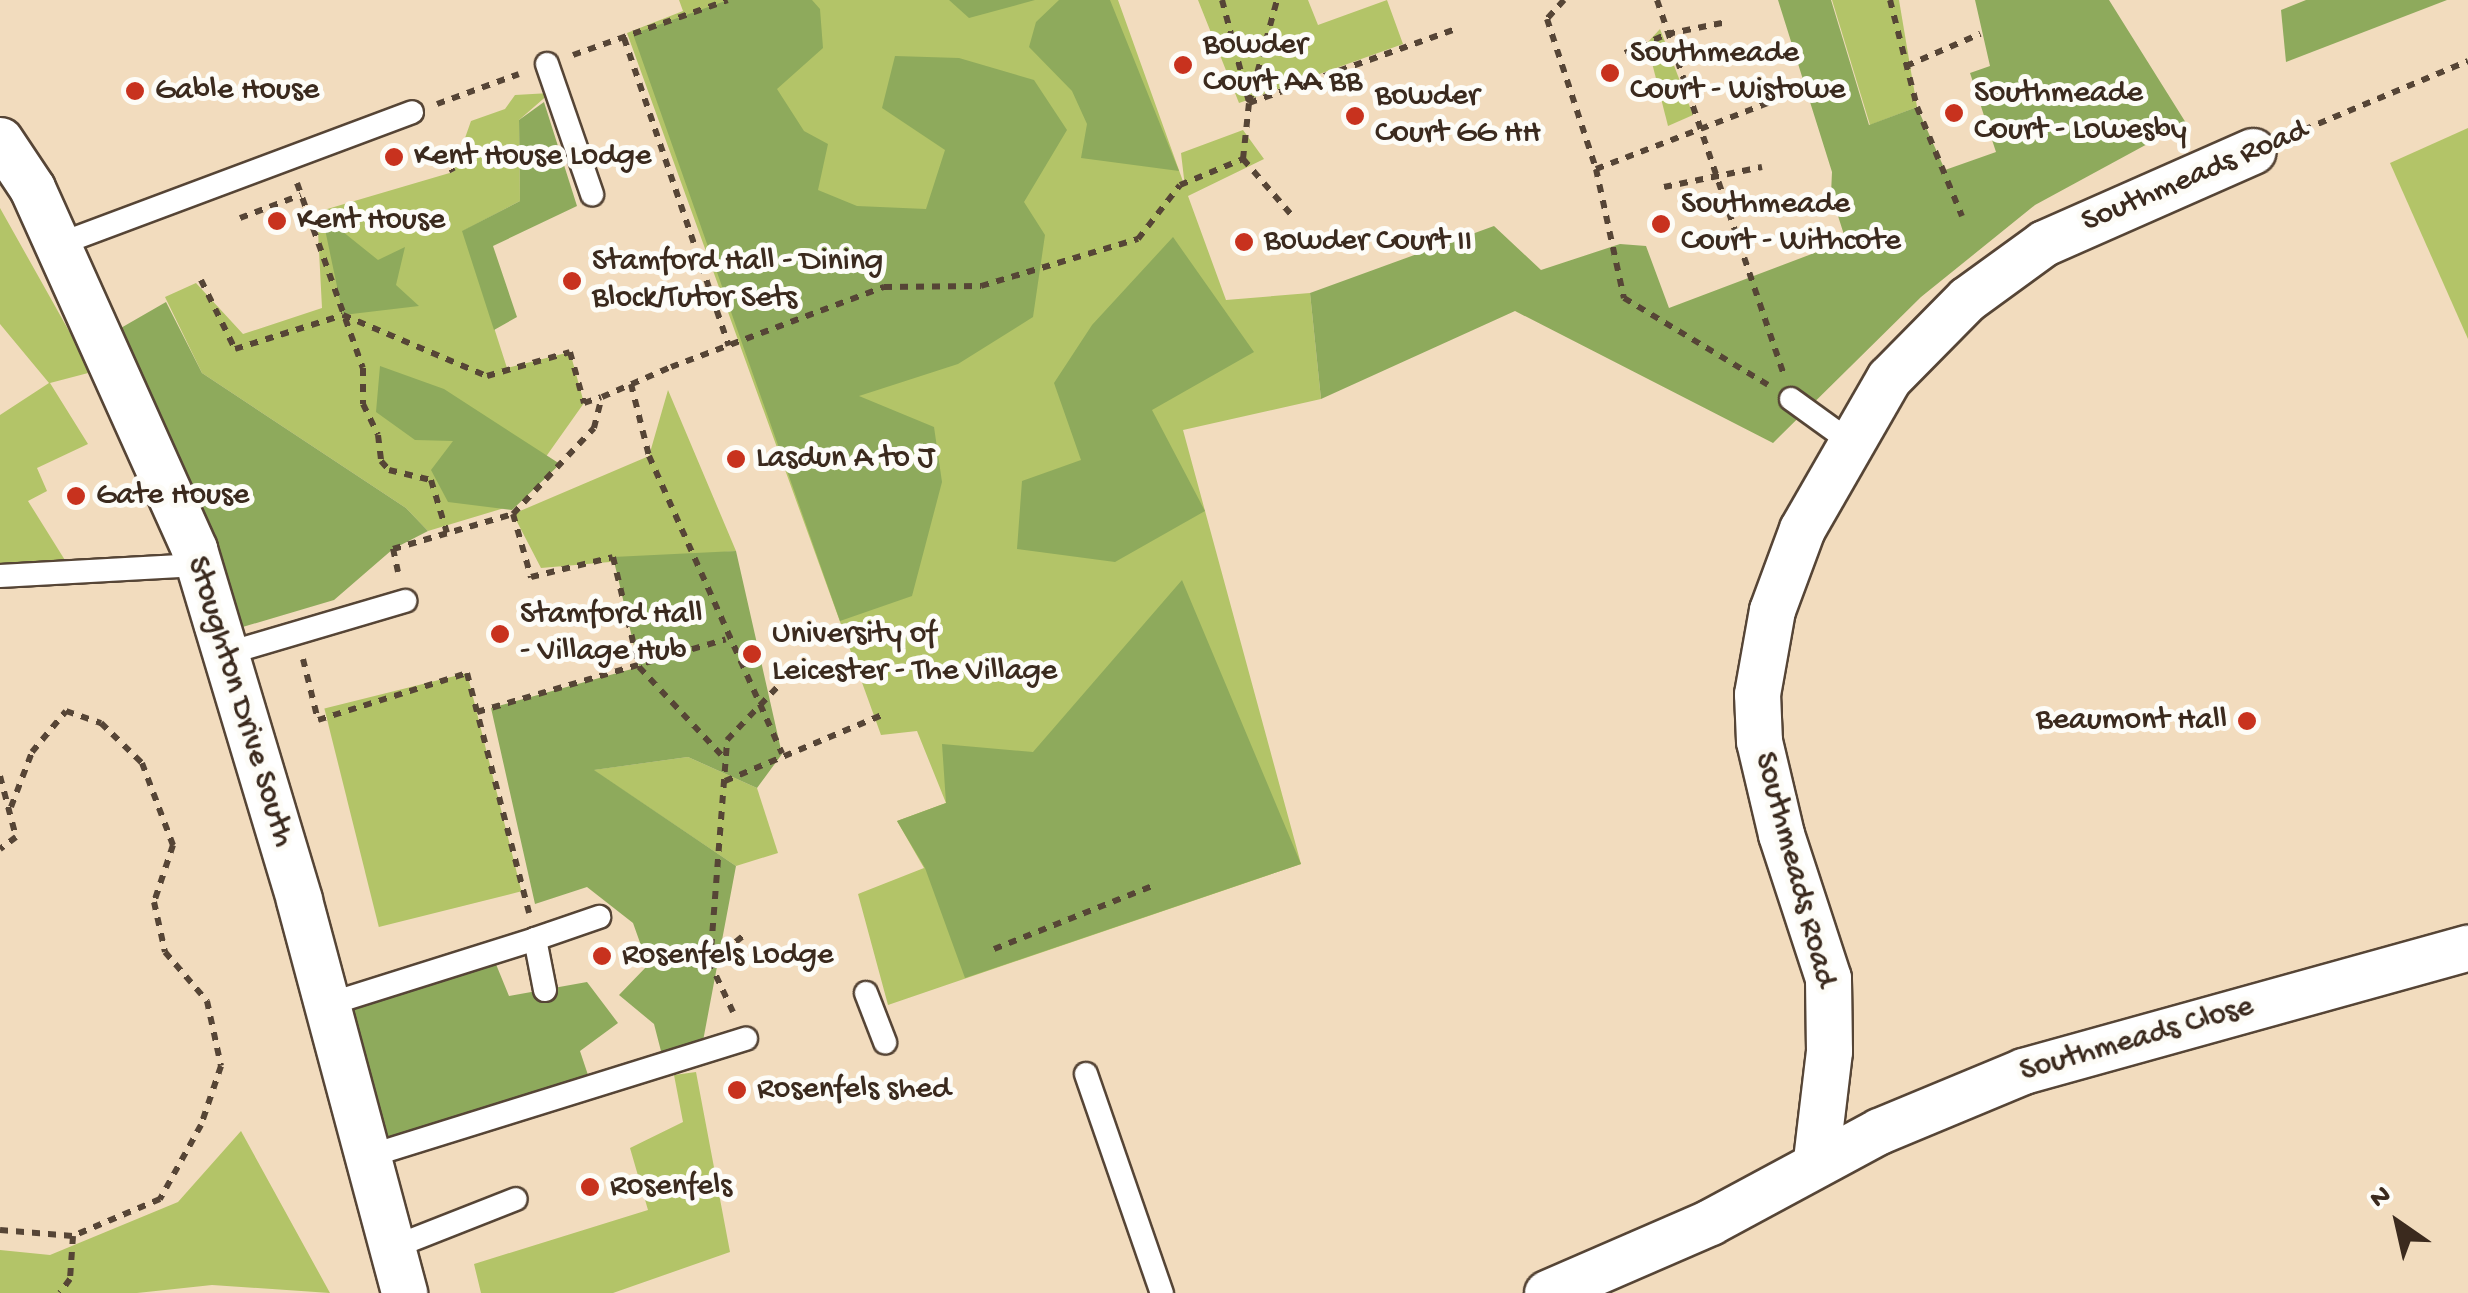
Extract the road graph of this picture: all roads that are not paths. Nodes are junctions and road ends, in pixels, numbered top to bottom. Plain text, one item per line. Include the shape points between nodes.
1 (547, 64) dead end
2 (412, 112) dead end
3 (0, 140) edge
4 (2254, 151) road end
5 (592, 194) dead end
6 (58, 245) junction
7 (1791, 398) road end
8 (1849, 440) junction
9 (198, 565) junction
10 (0, 576) edge
11 (405, 601) road end
12 (225, 654) junction
13 (599, 917) dead end
14 (535, 939) junction
15 (2468, 948) edge
16 (545, 990) dead end
17 (866, 992) dead end
18 (326, 1005) junction
19 (746, 1039) road end
20 (885, 1042) dead end
21 (1086, 1074) dead end
22 (366, 1157) junction
23 (1816, 1160) junction
24 (516, 1199) dead end
25 (389, 1249) junction
26 (404, 1293) edge
27 (1162, 1293) edge
28 (1547, 1293) edge

1 - 5 lane
2 - 6 lane
3 - 6 street, Stoughton Drive South
4 - 8 street, Southmeads Road via 2121,205 2003,270 1889,378
6 - 9 street, Stoughton Drive South
7 - 8 lane
8 - 23 street, Southmeads Road via 1786,567 1760,658 1757,694 1759,741 1781,834 1828,978 1829,1051
9 - 10 lane
9 - 12 street, Stoughton Drive South
11 - 12 lane
12 - 18 street, Stoughton Drive South
13 - 14 lane
14 - 16 lane
14 - 18 lane
15 - 23 street, Southmeads Close via 2065,1057
17 - 20 lane
18 - 22 street, Stoughton Drive South
19 - 22 lane
21 - 27 lane
22 - 25 street, Stoughton Drive South
23 - 28 street via 1710,1222
24 - 25 lane
25 - 26 street, Stoughton Drive South

